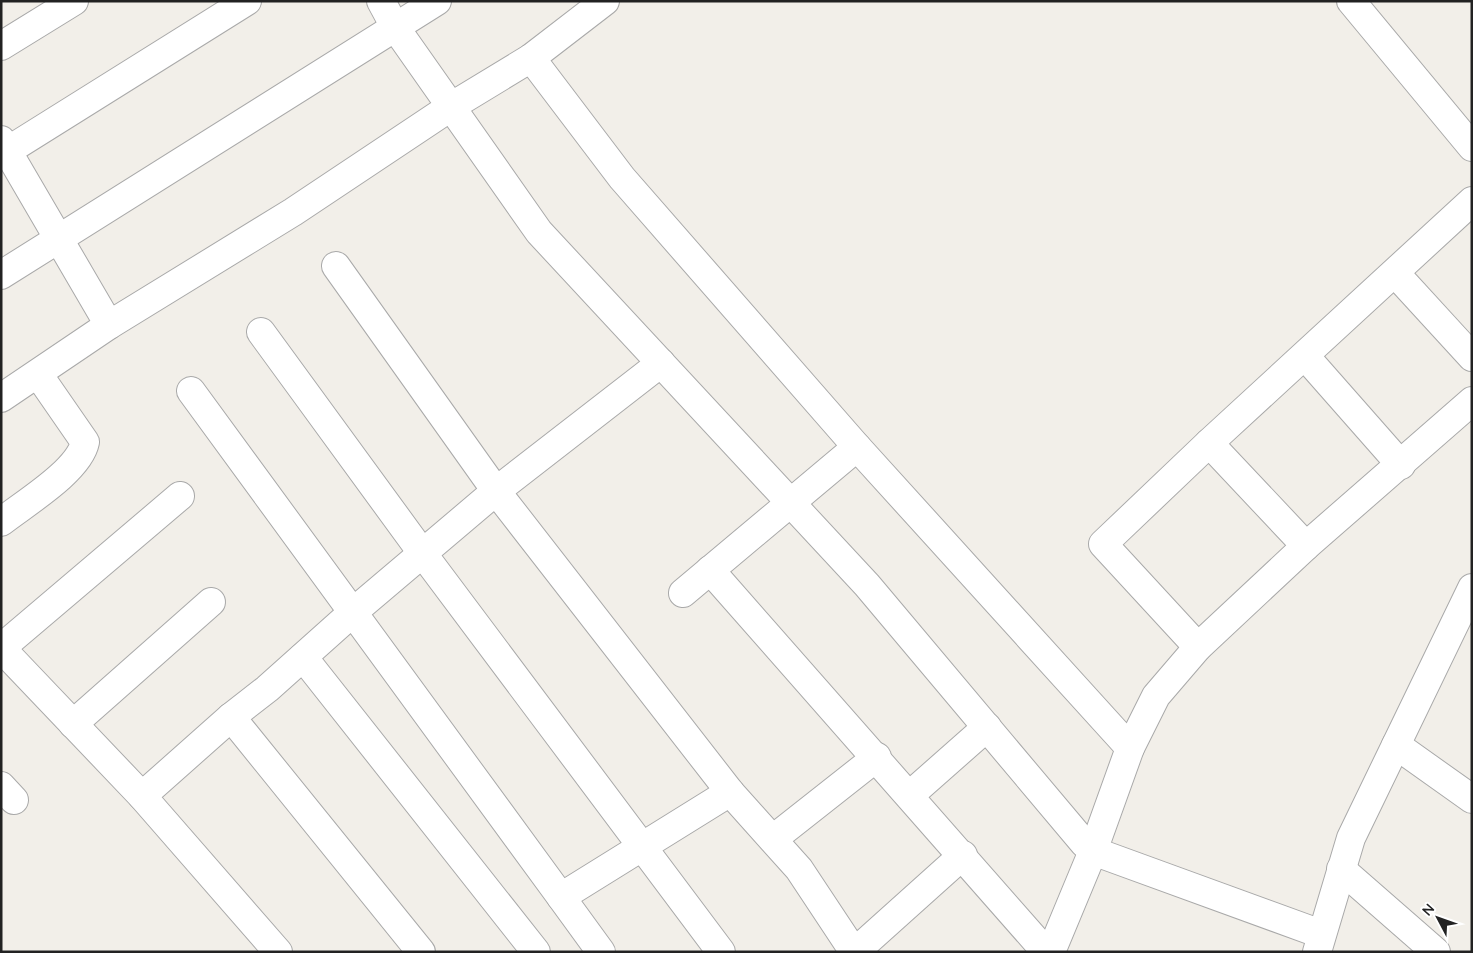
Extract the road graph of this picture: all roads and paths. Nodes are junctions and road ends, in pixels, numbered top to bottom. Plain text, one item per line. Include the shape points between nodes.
1 (74, 1) edge
2 (247, 1) edge
3 (380, 1) edge
4 (437, 1) edge
5 (605, 1) edge
6 (1352, 1) edge
7 (396, 27) junction
8 (1, 46) edge
9 (531, 58) junction
10 (452, 106) junction
11 (1472, 147) edge
12 (3, 149) edge
13 (1472, 202) edge
14 (58, 238) junction
15 (336, 266) dead end
16 (1395, 273) junction
17 (1, 276) edge
18 (109, 325) junction
19 (261, 332) dead end
20 (1305, 356) junction
21 (1472, 357) edge
22 (660, 363) junction
23 (38, 374) junction
24 (192, 391) dead end
25 (1, 398) edge
26 (1472, 401) edge
27 (1209, 443) junction
28 (857, 447) junction
29 (1401, 465) junction
30 (496, 492) junction
31 (180, 496) dead end
32 (792, 503) junction
33 (1, 522) edge
34 (1306, 546) junction
35 (423, 554) junction
36 (710, 570) junction
37 (1472, 588) edge
38 (683, 593) dead end
39 (211, 602) dead end
40 (352, 613) junction
41 (1198, 647) junction
42 (1, 648) edge
43 (302, 657) junction
44 (231, 717) junction
45 (73, 724) junction
46 (987, 727) junction
47 (1396, 746) junction
48 (1130, 748) junction
49 (877, 757) junction
50 (730, 792) junction
51 (910, 795) junction
52 (142, 796) junction
53 (1472, 799) edge
54 (773, 839) junction
55 (642, 848) junction
56 (1093, 851) junction
57 (963, 856) junction
58 (1341, 869) junction
59 (561, 897) junction
60 (1319, 943) edge
61 (278, 952) edge
62 (421, 952) edge
63 (536, 952) edge
64 (601, 952) edge
65 (721, 952) edge
66 (854, 952) edge
67 (1046, 952) edge
68 (1051, 952) edge
69 (1436, 952) edge

1 - 8 street
2 - 12 street
3 - 7 street
4 - 7 street
5 - 9 street
6 - 11 street
7 - 10 street
7 - 14 street
9 - 10 street
9 - 28 street via 622,178
10 - 18 street via 293,212
10 - 22 street via 539,232
12 - 14 street
13 - 16 street
14 - 17 street
14 - 18 street
15 - 30 street
16 - 20 street
16 - 21 street
18 - 23 street
19 - 35 street
20 - 27 street
20 - 29 street
22 - 30 street
22 - 32 street
23 - 25 street
23 - 33 street via 85,442 83,452 67,471
24 - 40 street
26 - 29 street
27 - 34 street
27 - 41 street via 1103,544
28 - 32 street
28 - 48 street
29 - 34 street
30 - 35 street
30 - 50 street
31 - 42 street
32 - 36 street
32 - 46 street via 867,585
34 - 41 street
35 - 40 street
35 - 55 street
36 - 38 street
36 - 49 street
37 - 47 street
39 - 45 street
40 - 43 street
40 - 59 street
41 - 48 street via 1156,696
42 - 45 street
43 - 44 street
43 - 63 street
44 - 52 street
44 - 62 street
45 - 52 street
46 - 51 street
46 - 56 street
47 - 53 street
47 - 58 street via 1351,838
48 - 56 street
49 - 51 street
49 - 54 street
50 - 54 street
50 - 55 street
51 - 57 street
52 - 61 street
54 - 66 street via 799,869
55 - 59 street
55 - 65 street
56 - 60 street
56 - 68 street
57 - 66 street
57 - 67 street
58 - 60 street
58 - 69 street
59 - 64 street

